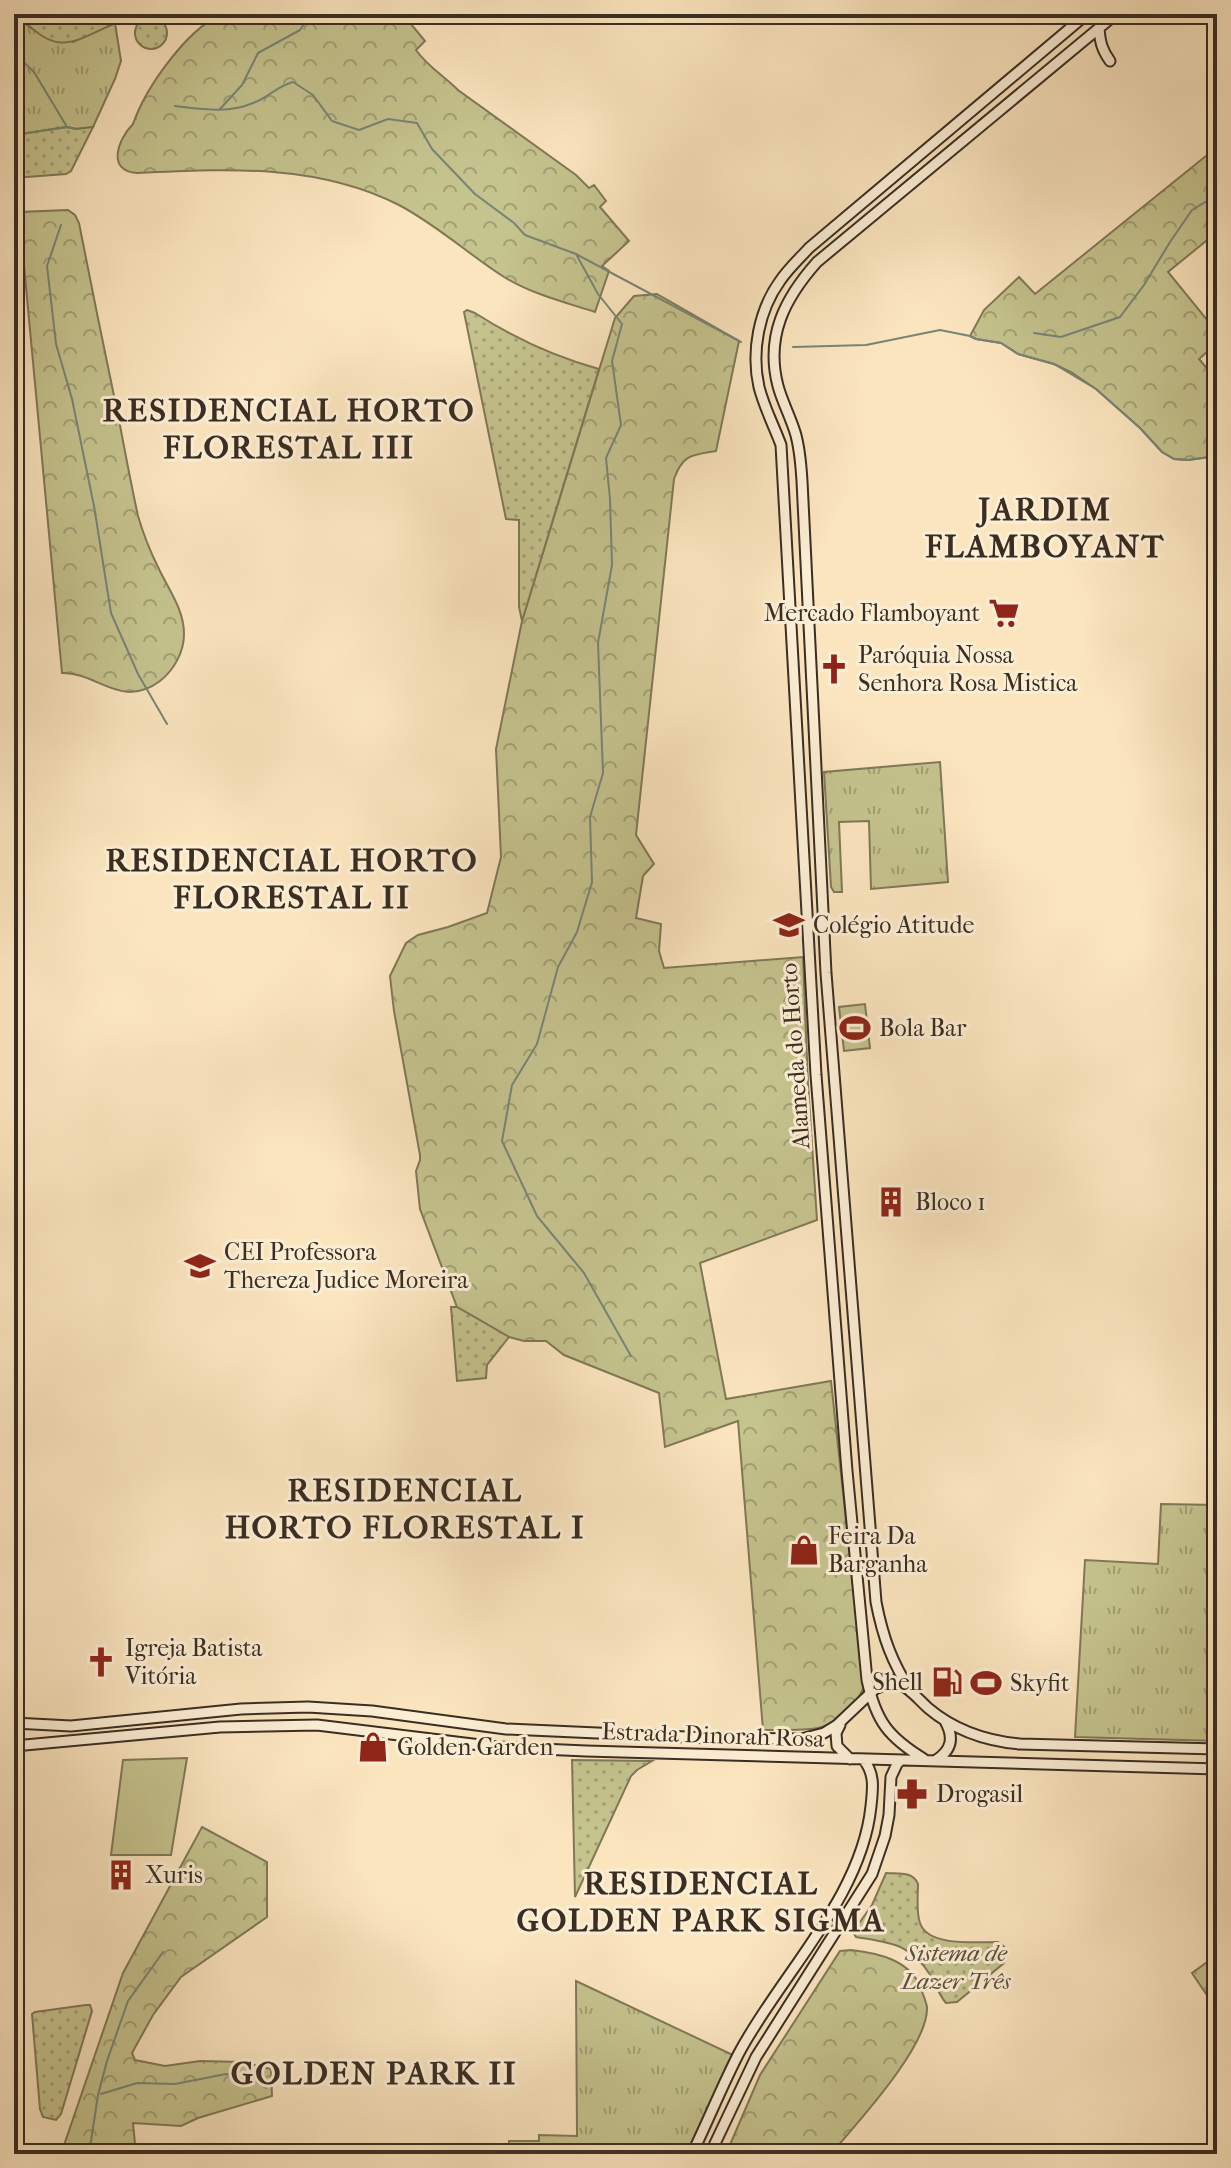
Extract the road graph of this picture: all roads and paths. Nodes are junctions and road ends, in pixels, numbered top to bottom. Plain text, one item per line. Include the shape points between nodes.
1 (1087, 14) edge
2 (1116, 14) edge
3 (1099, 28) junction
4 (1110, 61) dead end
5 (805, 866) junction
6 (822, 901) junction
7 (911, 1692) junction
8 (870, 1694) junction
9 (338, 1708) junction
10 (208, 1713) junction
11 (945, 1721) junction
12 (841, 1722) junction
13 (14, 1723) edge
14 (320, 1725) junction
15 (215, 1728) junction
16 (14, 1746) edge
17 (1217, 1749) edge
18 (850, 1759) junction
19 (863, 1759) junction
20 (924, 1759) junction
21 (901, 1760) junction
22 (936, 1760) junction
23 (1217, 1769) edge
24 (825, 1920) junction
25 (837, 1929) junction
26 (692, 2154) edge
27 (710, 2154) edge

1 - 5 main road, Alameda do Horto via 809,248 766,305 756,348 759,387 781,445
2 - 3 main road
3 - 4 main road via 1102,51
3 - 6 main road, Alameda do Horto via 817,262 790,296 776,332 775,371 796,436 802,481
5 - 6 main road via 811,898
5 - 8 main road, Alameda do Horto via 828,1241
6 - 7 main road, Alameda do Horto via 876,1602 889,1651
7 - 8 main road via 893,1681
7 - 11 main road
8 - 12 main road, Estrada Dinorah Rosa
8 - 20 main road, Alameda do Horto via 880,1721 902,1746
9 - 10 main road, Estrada Dinorah Rosa
9 - 12 main road, Estrada Dinorah Rosa via 506,1729 709,1738 801,1739
9 - 14 main road
10 - 13 main road, Estrada Dinorah Rosa via 71,1726
10 - 15 main road
11 - 17 main road via 980,1737 1020,1744
11 - 22 main road via 950,1746
12 - 18 main road via 837,1746
14 - 15 main road, Estrada Dinorah Rosa
14 - 18 main road, Estrada Dinorah Rosa via 497,1747
15 - 16 main road, Estrada Dinorah Rosa
18 - 19 main road, Estrada Dinorah Rosa
19 - 21 main road, Estrada Dinorah Rosa
19 - 24 main road via 870,1767 873,1790 865,1841
20 - 21 main road, Estrada Dinorah Rosa
20 - 22 main road, Estrada Dinorah Rosa
21 - 25 main road via 891,1777 881,1853
22 - 23 main road, Estrada Dinorah Rosa
24 - 25 main road
24 - 26 main road via 739,2053
25 - 27 main road via 756,2057

